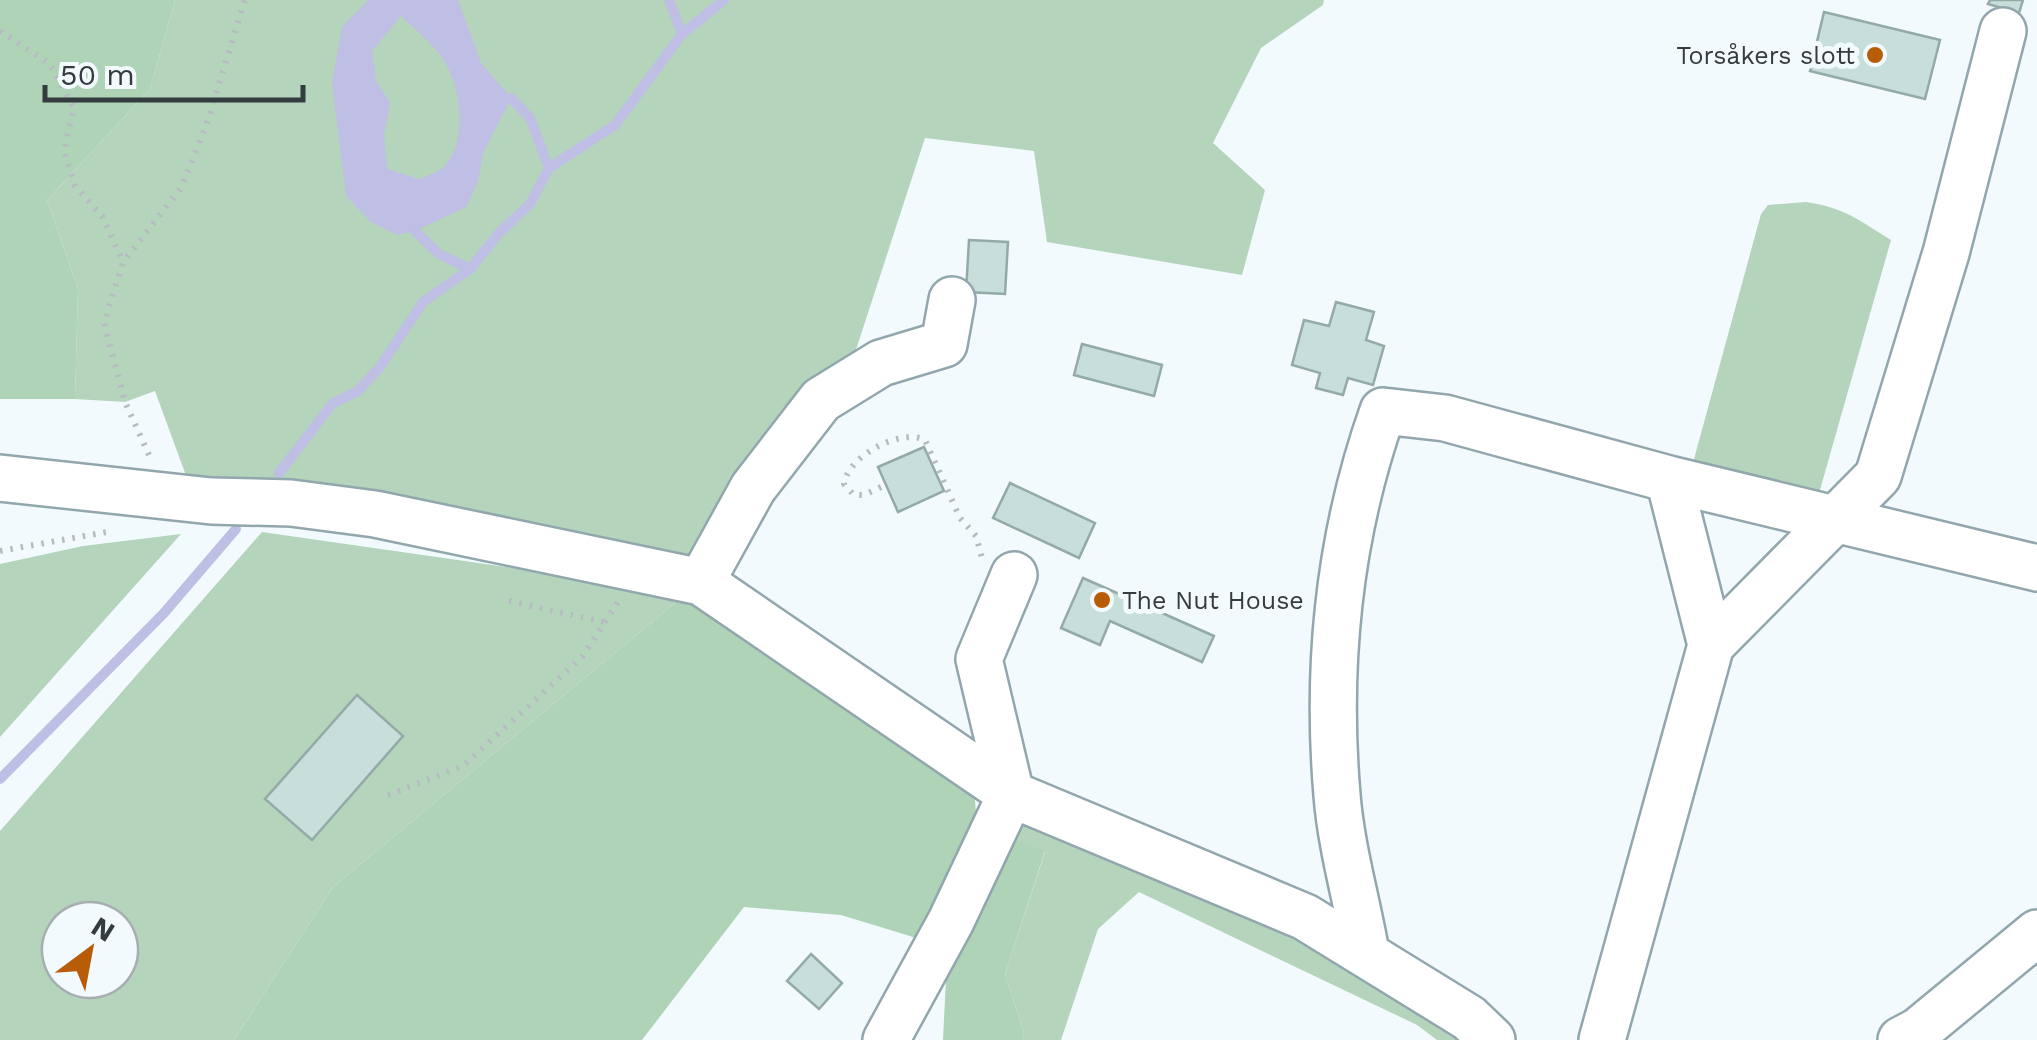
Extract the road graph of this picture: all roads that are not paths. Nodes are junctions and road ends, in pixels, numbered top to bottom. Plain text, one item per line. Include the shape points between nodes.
1 (2003, 31) dead end
2 (952, 300) dead end
3 (0, 478) edge
4 (1669, 478) junction
5 (1836, 519) junction
6 (2037, 568) edge
7 (1014, 574) road end
8 (700, 582) junction
9 (1711, 645) junction
10 (1010, 794) junction
11 (2037, 933) edge
12 (1366, 952) junction
13 (886, 1040) edge
14 (1492, 1040) edge
15 (1602, 1040) edge
16 (1901, 1040) edge

1 - 5 street via 1878,476
2 - 8 street via 944,344 881,363 821,400 753,488
3 - 8 street via 375,514
4 - 5 street
4 - 9 street
4 - 12 street via 1445,418 1382,412 1348,534 1332,664 1337,798
5 - 6 street
5 - 9 street
7 - 10 street via 979,659
8 - 10 street
9 - 15 street
10 - 12 street via 1305,917
10 - 13 street
11 - 16 street
12 - 14 street via 1470,1018

